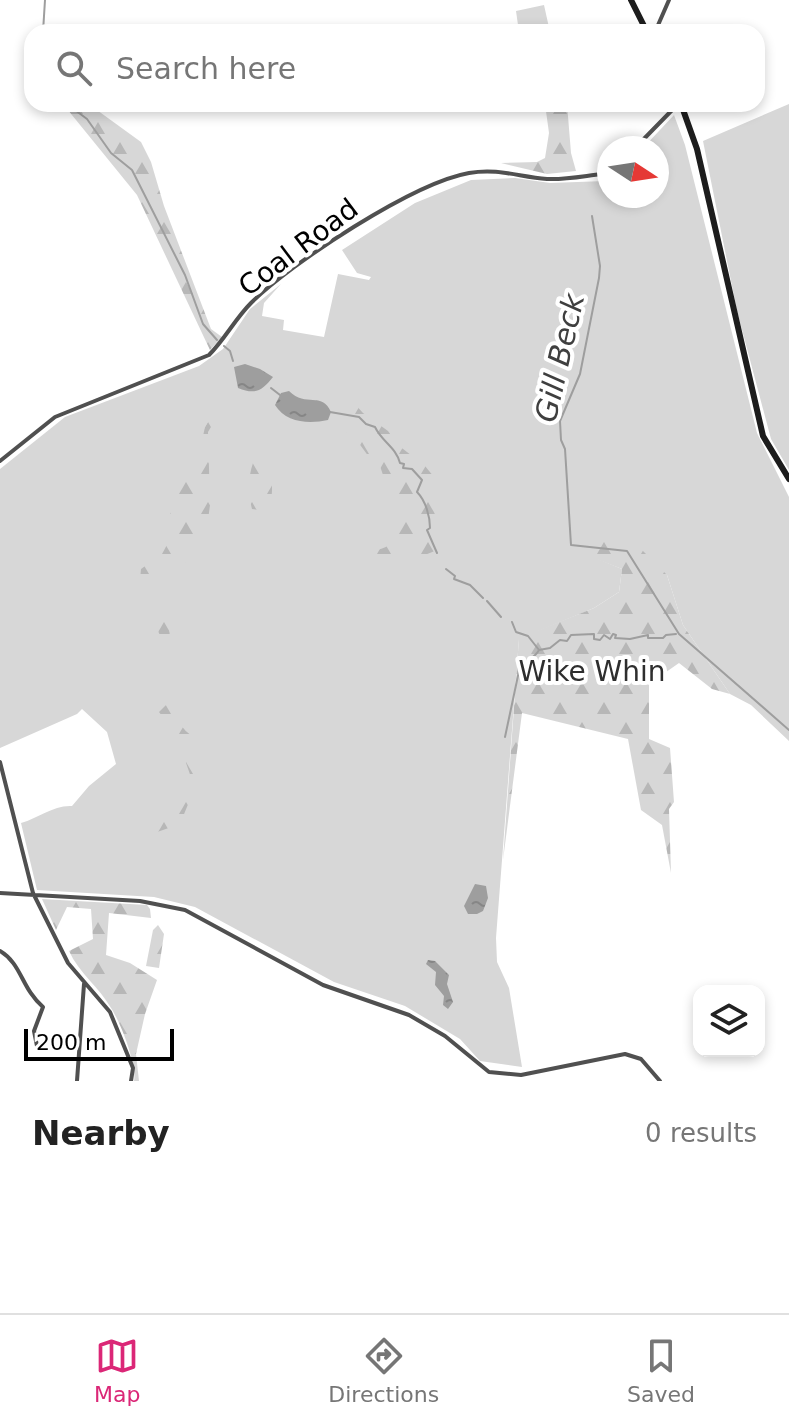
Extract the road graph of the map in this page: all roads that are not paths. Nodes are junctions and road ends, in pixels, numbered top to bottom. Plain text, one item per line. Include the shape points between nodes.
1 (631, 0) edge
2 (669, 0) edge
3 (643, 24) edge
4 (658, 24) edge
5 (671, 112) edge
6 (682, 112) edge
7 (647, 136) edge
8 (597, 174) edge
9 (0, 461) edge
10 (789, 479) edge
11 (0, 762) edge
12 (0, 893) edge
13 (33, 893) junction
14 (0, 951) edge
15 (84, 981) junction
16 (37, 1046) dead end
17 (77, 1081) edge
18 (131, 1081) edge
19 (660, 1081) edge

1 - 3 street
2 - 4 street
5 - 7 street
6 - 10 street via 697,149 763,436
8 - 9 street, Coal Road via 548,179 498,170 466,173 430,187 371,216 264,291 209,355 55,417
11 - 13 street
12 - 13 street
13 - 15 street via 68,963
13 - 19 street via 153,902 198,915 323,985 409,1015 489,1072 521,1075 625,1054 641,1059
14 - 16 street via 15,963 25,988 43,1007 34,1031
15 - 17 street
15 - 18 street via 110,1012 133,1068

